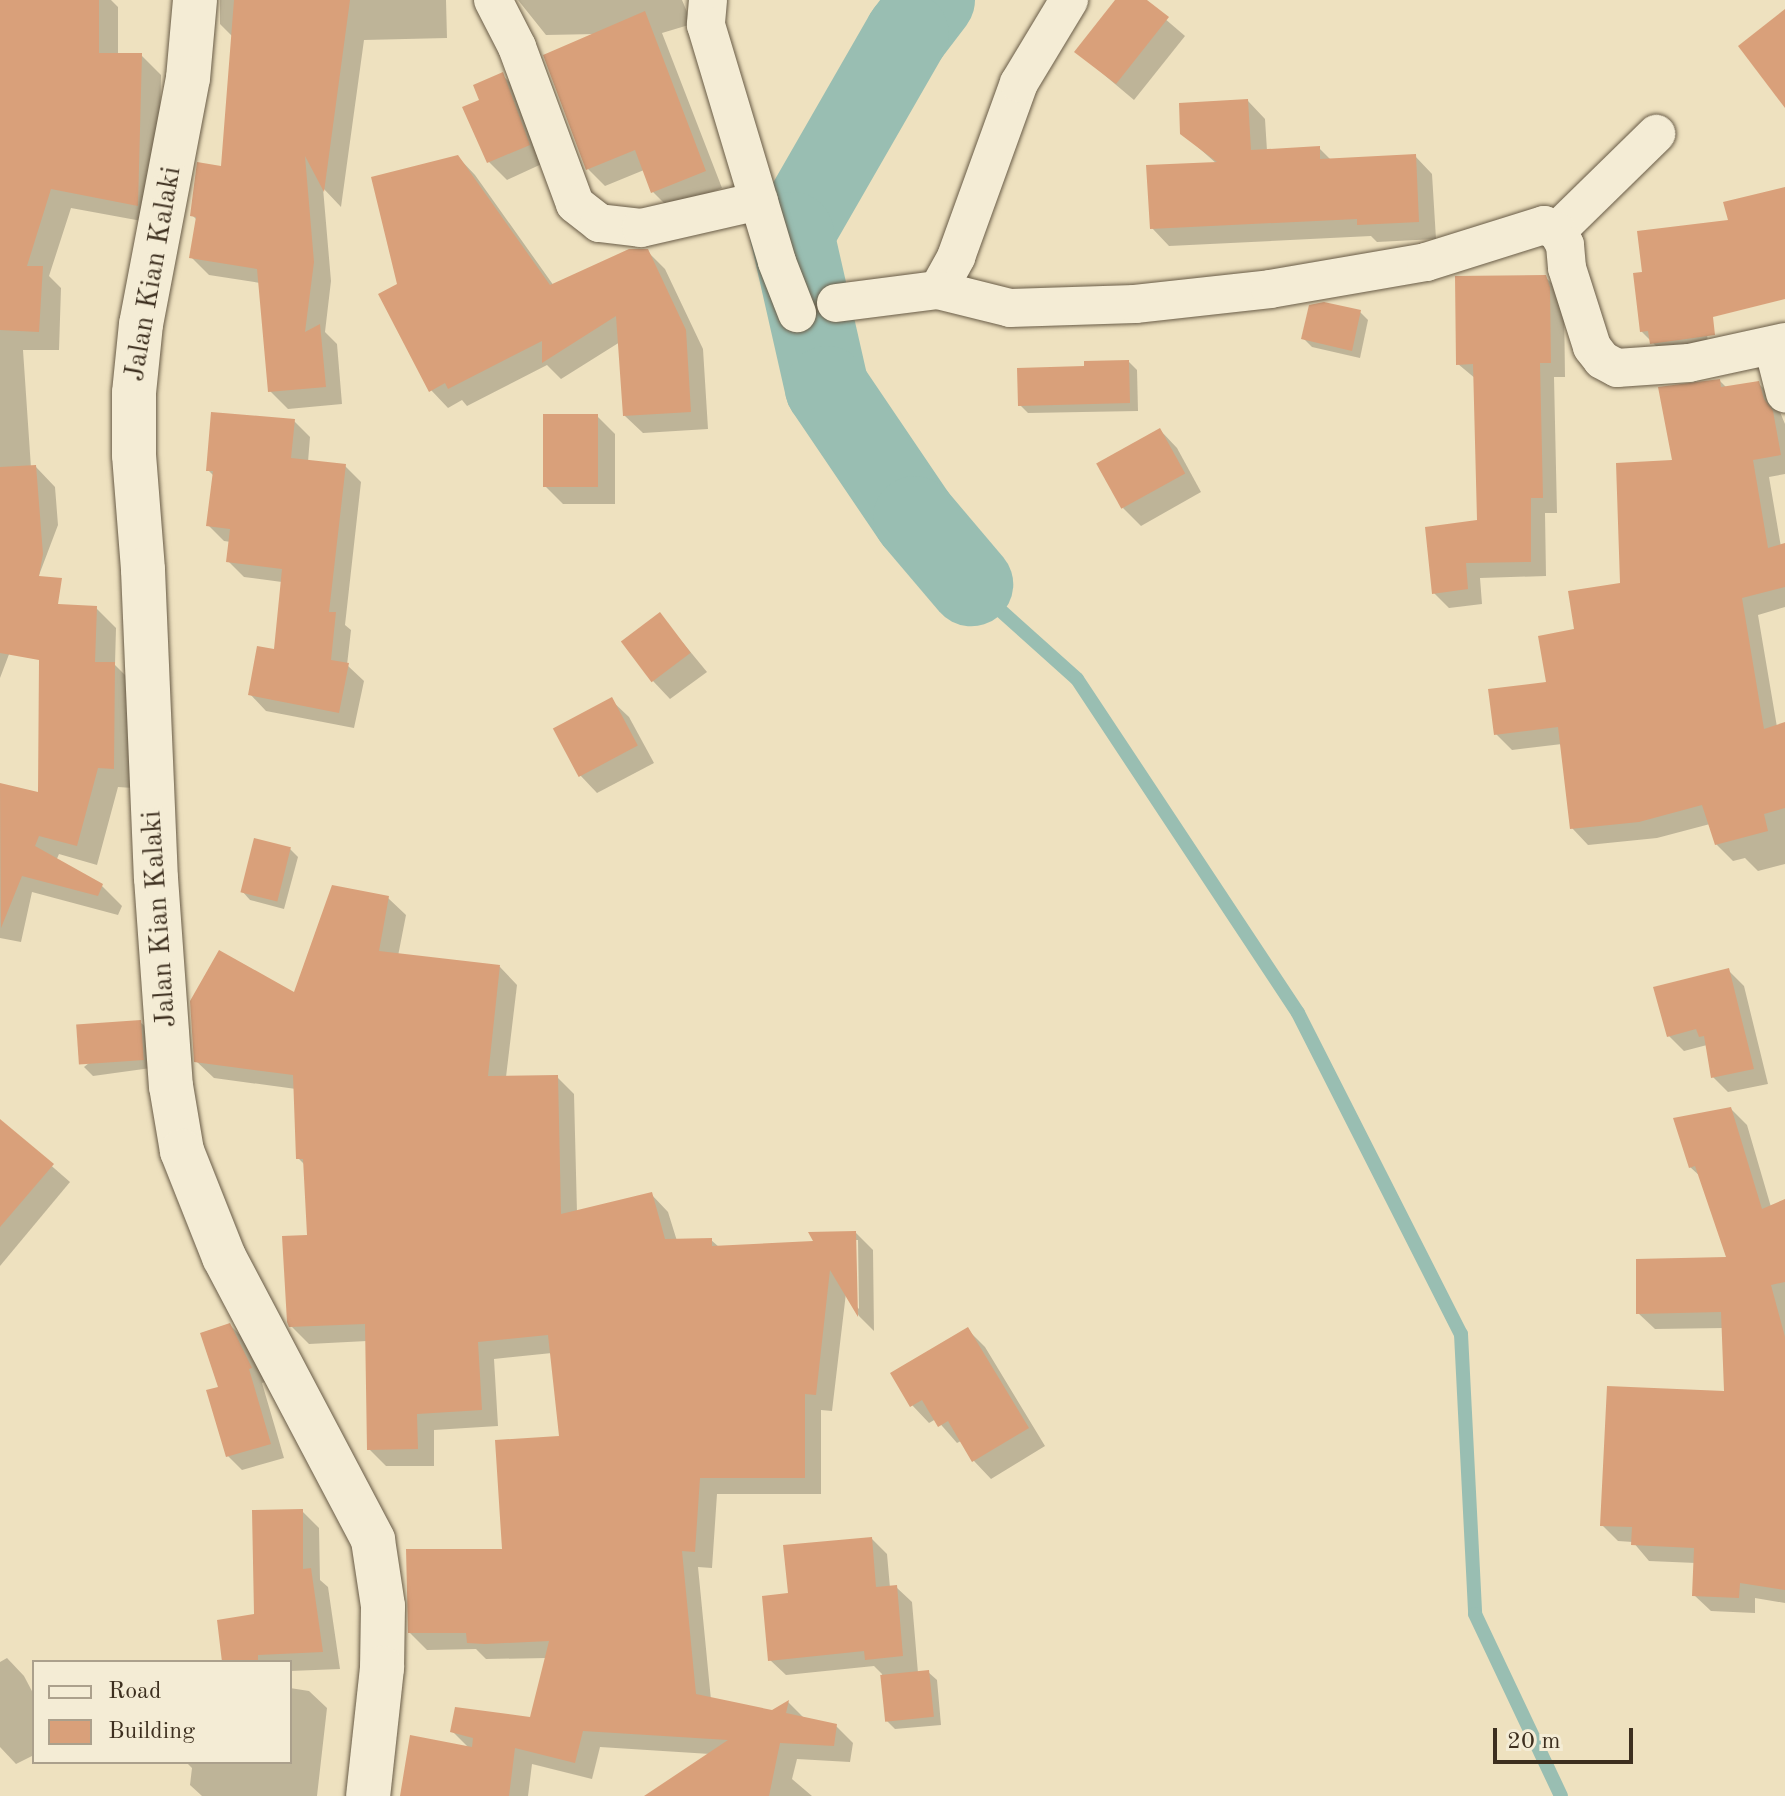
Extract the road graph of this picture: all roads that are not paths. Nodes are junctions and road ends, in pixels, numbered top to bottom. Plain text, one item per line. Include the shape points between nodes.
1 (195, 0) edge
2 (493, 0) edge
3 (708, 0) edge
4 (1069, 0) edge
5 (1656, 134) dead end
6 (759, 201) junction
7 (1557, 231) junction
8 (938, 290) junction
9 (836, 303) dead end
10 (797, 313) dead end
11 (1779, 344) edge
12 (1785, 393) edge
13 (368, 1796) edge

1 - 13 street, Jalan Kian Kalaki via 188,78 141,324 134,393 171,1086 182,1151 224,1257 373,1540 383,1606 382,1668
2 - 6 street via 517,47 575,204 587,214 599,223 641,228
3 - 6 street via 706,25
4 - 8 street via 1019,83 956,257
5 - 7 street
6 - 10 street
7 - 8 street via 1544,225 1426,262 1270,289 1135,304 1010,308
7 - 11 street via 1592,347 1617,368 1689,363
8 - 9 street
11 - 12 street

